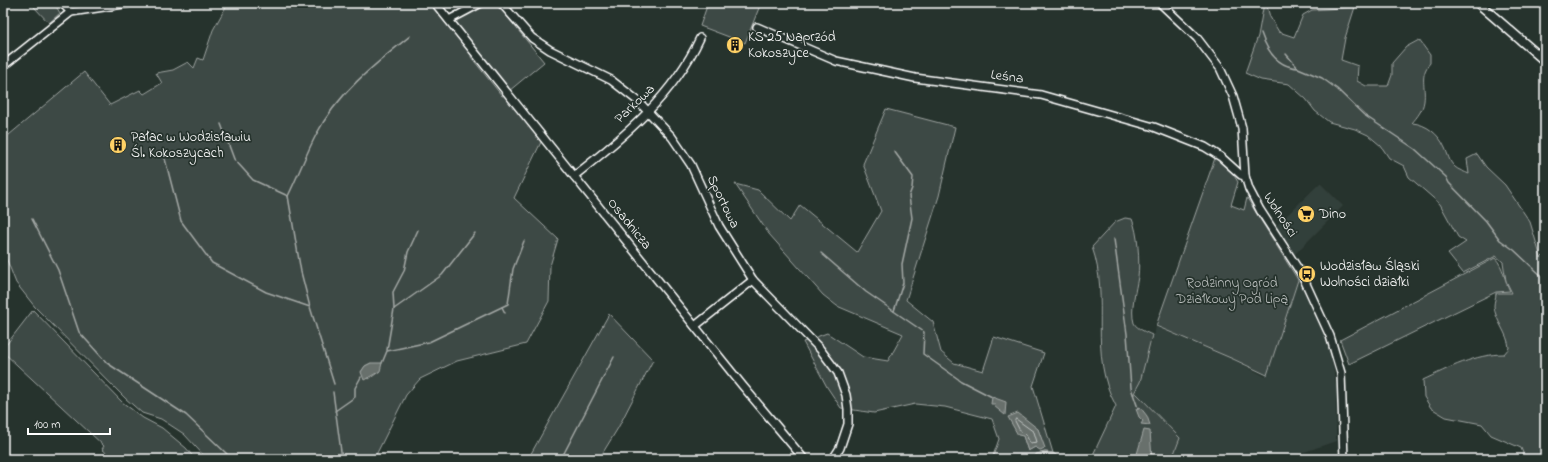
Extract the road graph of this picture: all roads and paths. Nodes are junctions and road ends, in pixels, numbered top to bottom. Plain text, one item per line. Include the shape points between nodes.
1 (62, 3) edge
2 (130, 3) edge
3 (435, 3) edge
4 (481, 3) edge
5 (501, 3) edge
6 (1160, 3) edge
7 (1478, 3) edge
8 (71, 12) junction
9 (449, 20) junction
10 (757, 28) dead end
11 (700, 38) dead end
12 (1545, 61) edge
13 (3, 66) edge
14 (649, 111) junction
15 (574, 176) junction
16 (1245, 176) junction
17 (753, 280) junction
18 (695, 326) junction
19 (804, 459) edge
20 (833, 459) edge
21 (1344, 459) edge

1 - 8 street
2 - 8 street
3 - 9 street, Osadnicza
4 - 9 street
5 - 14 street, Sportowa via 532,38 550,50 611,80
6 - 16 street, Wolności via 1197,38 1223,75 1233,96 1242,128
7 - 12 main road
8 - 13 street
9 - 15 street, Osadnicza
10 - 16 street, Leśna via 836,61 915,78 1041,95 1154,127 1205,147
11 - 14 street, Parkowa via 679,76
14 - 15 street, Parkowa
14 - 17 street, Sportowa via 672,137 691,165 719,226
15 - 18 street, Osadnicza
16 - 21 street, Wolności via 1253,199 1302,275 1330,336 1341,373
17 - 18 street
17 - 20 street, Sportowa via 820,349 838,373 846,395 848,424 840,448
18 - 19 street, Osadnicza

